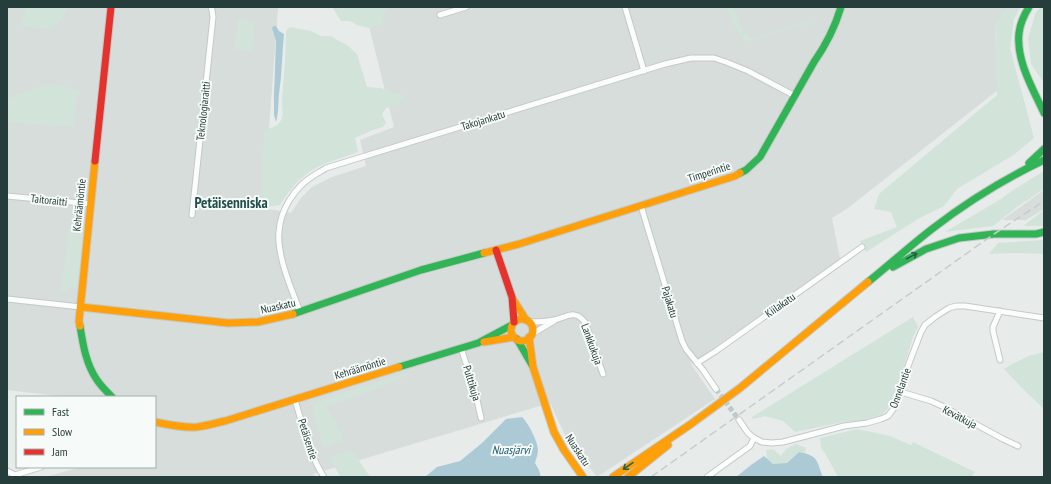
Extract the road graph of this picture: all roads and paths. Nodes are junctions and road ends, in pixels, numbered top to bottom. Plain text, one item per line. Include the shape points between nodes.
1 (111, 7) edge
2 (211, 7) edge
3 (466, 7) edge
4 (625, 7) edge
5 (841, 7) edge
6 (1029, 7) edge
7 (440, 15) dead end
8 (644, 71) junction
9 (795, 96) junction
10 (1044, 114) edge
11 (1044, 149) edge
12 (1044, 160) edge
13 (1017, 173) junction
14 (7, 196) edge
15 (91, 204) junction
16 (641, 206) junction
17 (192, 215) dead end
18 (1044, 232) edge
19 (862, 247) dead end
20 (496, 250) junction
21 (877, 275) junction
22 (512, 297) junction
23 (7, 299) edge
24 (81, 307) junction
25 (1000, 311) junction
26 (300, 312) junction
27 (1044, 318) edge
28 (555, 320) junction
29 (527, 321) junction
30 (513, 324) junction
31 (530, 335) junction
32 (516, 338) junction
33 (478, 343) junction
34 (461, 348) junction
35 (1000, 360) dead end
36 (697, 363) junction
37 (533, 367) junction
38 (603, 374) dead end
39 (716, 389) tunnel mouth
40 (901, 392) junction
41 (111, 396) edge
42 (295, 400) junction
43 (481, 418) dead end
44 (739, 420) tunnel mouth
45 (156, 422) edge
46 (691, 424) junction
47 (754, 438) junction
48 (1018, 446) dead end
49 (38, 468) edge
50 (7, 471) edge
51 (324, 477) edge
52 (583, 477) edge
53 (613, 477) edge
54 (628, 477) edge
55 (707, 477) edge

1 - 15 main road, Kehräämöntie
2 - 17 street, Teknologiaraitti via 213,17
3 - 7 street
4 - 8 street
5 - 9 main road, Timperintie via 824,48
6 - 10 main road via 1019,31 1019,49
8 - 9 street, Takojankatu via 686,58 714,58 748,71
8 - 26 street, Takojankatu via 326,168 312,176 292,197 278,231 282,261
9 - 16 main road, Timperintie via 760,157 746,170
11 - 13 main road
12 - 13 main road
13 - 21 main road via 932,229
14 - 15 street, Taitoraitti
15 - 24 main road, Kehräämöntie
16 - 20 main road, Timperintie
16 - 36 street, Pajakatu via 682,341
21 -> 18 main road via 926,249 959,238
19 - 36 street, Kiilakatu
20 - 22 main road
20 - 26 main road, Nuaskatu via 421,270
21 - 46 main road via 740,388
22 - 29 main road
22 - 30 main road
23 - 24 street, Nuaskatu
24 - 26 main road, Nuaskatu via 228,323 258,322
24 - 41 main road, Kehräämöntie via 79,321 88,364 97,380
25 - 27 street, Onnelantie
25 - 35 street via 993,331
25 - 40 street, Onnelantie via 956,306 935,317 921,332
28 - 29 street, Lankkukuja
28 - 31 street, Lankkukuja
28 - 38 street, Lankkukuja via 573,314 580,316 585,322
29 - 30 main road via 519,319
29 - 31 main road via 532,327
30 - 32 main road via 511,332
30 - 33 main road, Kehräämöntie
31 - 32 main road via 524,340
31 - 37 main road, Nuaskatu
32 - 33 main road, Kehräämöntie
32 - 37 main road, Nuaskatu
33 - 34 main road, Kehräämöntie
34 - 42 main road, Kehräämöntie
34 - 43 street, Pulttikuja
36 - 39 street, Pajakatu
37 - 52 main road, Nuaskatu via 554,432
40 - 47 street, Onnelantie via 894,408 888,416 881,419 783,442 762,442
40 - 48 street, Kevätkuja via 942,406
42 - 45 main road, Kehräämöntie via 198,427
42 - 51 street, Petäisentie via 313,457
44 - 47 street
46 -> 53 main road
46 - 54 main road
47 - 55 street via 750,446
49 - 50 street via 14,475

